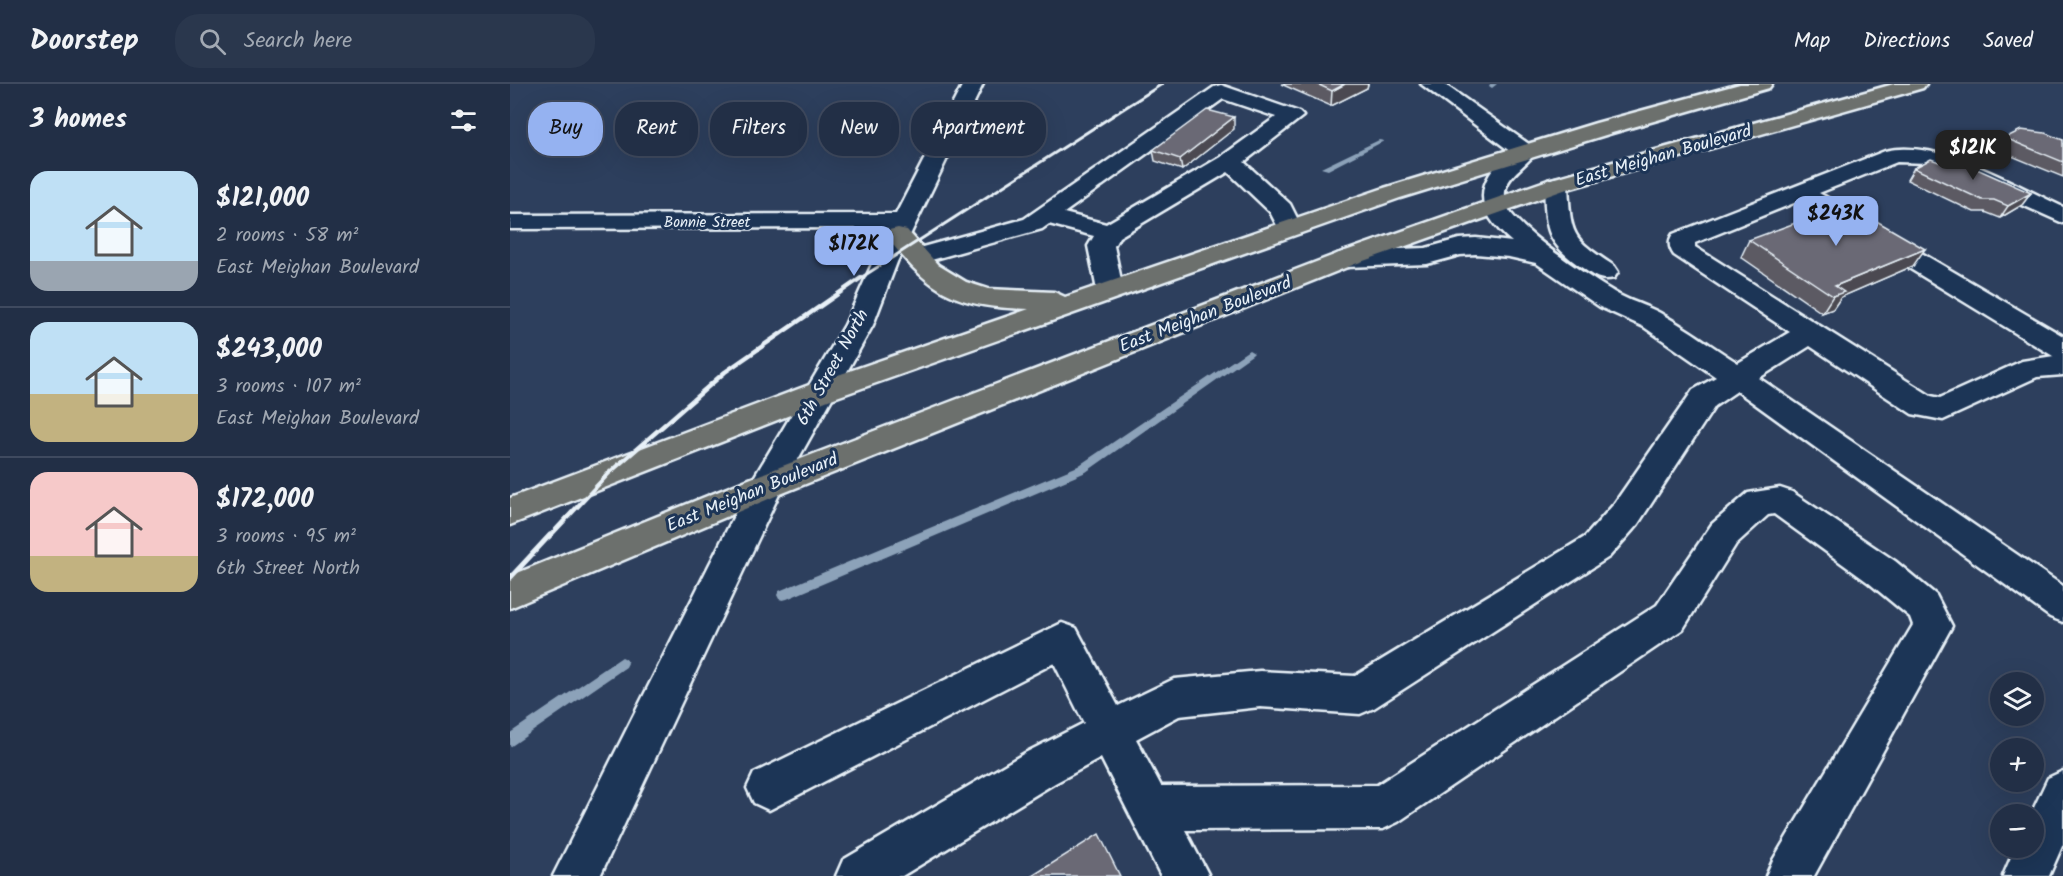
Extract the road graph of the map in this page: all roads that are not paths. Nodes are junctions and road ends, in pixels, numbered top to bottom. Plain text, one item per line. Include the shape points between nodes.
1 (973, 84) edge
2 (1431, 84) edge
3 (1762, 84) edge
4 (1916, 84) edge
5 (1526, 152) junction
6 (1230, 161) junction
7 (1556, 185) junction
8 (1802, 193) junction
9 (1494, 206) junction
10 (1045, 215) junction
11 (2063, 216) edge
12 (510, 222) edge
13 (902, 228) junction
14 (1290, 228) junction
15 (1109, 232) junction
16 (917, 256) junction
17 (1346, 259) junction
18 (1547, 259) junction
19 (1110, 290) junction
20 (1079, 301) junction
21 (1654, 321) junction
22 (1810, 333) junction
23 (2063, 349) edge
24 (2063, 364) edge
25 (1739, 378) junction
26 (820, 392) junction
27 (766, 486) junction
28 (510, 512) edge
29 (510, 592) edge
30 (2063, 606) edge
31 (1108, 732) junction
32 (770, 788) dead end
33 (2063, 793) edge
34 (1149, 808) junction
35 (576, 876) edge
36 (859, 876) edge
37 (1185, 876) edge
38 (1789, 876) edge
39 (2026, 876) edge

1 - 13 street, 6th Street North
2 - 5 street
3 - 5 highway
4 - 7 highway, East Meighan Boulevard
5 - 9 street via 1495,181
5 - 14 highway
6 - 10 street via 1292,116 1221,91
6 - 14 street via 1281,208
6 - 15 street
7 - 9 highway, East Meighan Boulevard
7 - 21 street via 1558,222 1569,247 1636,293
8 - 11 street via 1893,156 1911,153 1934,157
8 - 22 street via 1682,239 1683,250
8 - 23 street
9 - 17 highway, East Meighan Boulevard
9 - 18 street via 1509,227
10 - 15 street
10 - 16 street via 1033,224
12 - 13 street, Bonnie Street
13 - 16 highway
13 - 26 street, 6th Street North via 859,325
14 - 19 highway
15 - 19 street via 1101,246
16 - 20 highway via 930,272 945,281 987,297
17 - 18 street via 1427,256 1459,246 1509,249
17 - 27 highway, East Meighan Boulevard
18 - 21 street via 1610,301
19 - 20 highway
20 - 26 highway
21 - 25 street
22 - 24 street via 1923,406 1943,409 2032,368
22 - 25 street
25 - 30 street
25 - 31 street via 1704,398 1626,514 1597,546 1360,694 1260,689 1174,698
26 - 27 street, 6th Street North
26 - 28 highway
27 - 29 highway, East Meighan Boulevard
27 - 35 street, 6th Street North
31 - 32 street via 1062,640
31 - 34 street
31 - 36 street
33 - 39 street
34 - 37 street
34 - 38 street via 1383,807 1670,617 1724,534 1760,502 1780,501 1882,572 1923,606 1933,626

